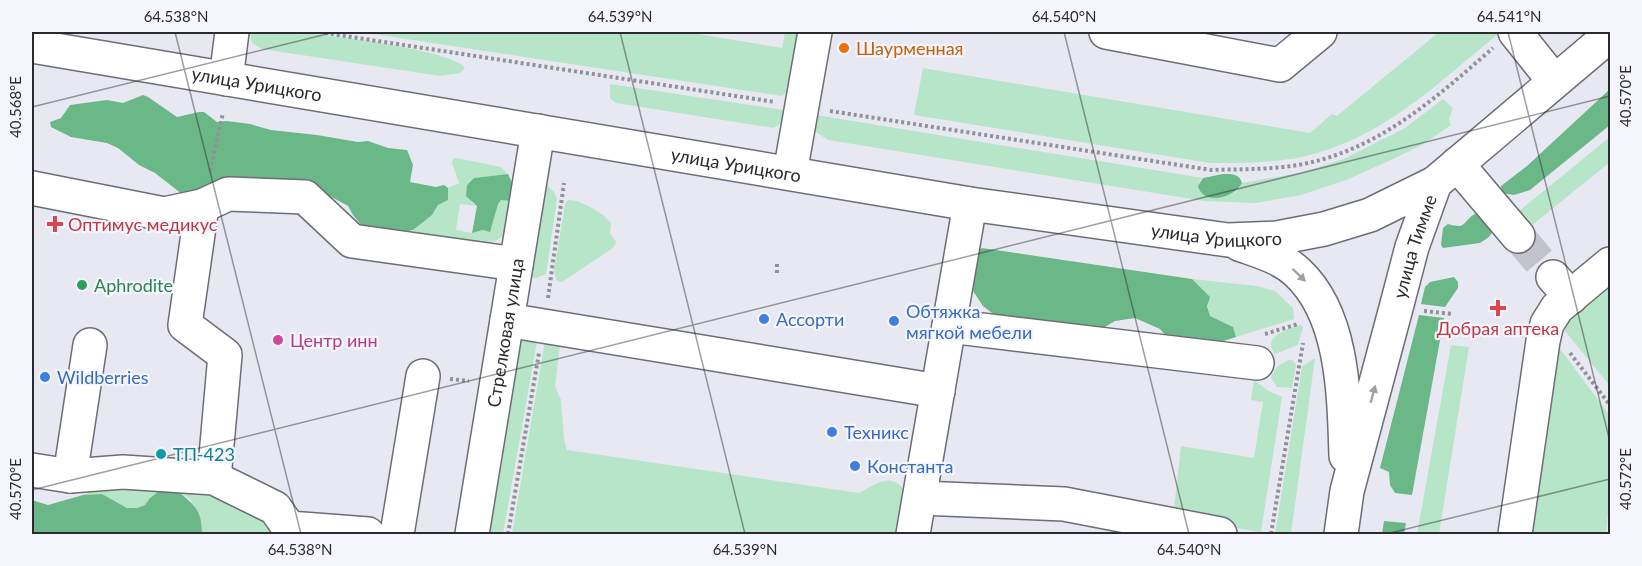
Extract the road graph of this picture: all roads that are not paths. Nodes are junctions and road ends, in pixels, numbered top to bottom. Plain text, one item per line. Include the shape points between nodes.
1 (232, 32) edge
2 (815, 32) edge
3 (1106, 32) edge
4 (1320, 32) edge
5 (1611, 35) edge
6 (1505, 39) edge
7 (32, 46) edge
8 (226, 79) junction
9 (1554, 81) junction
10 (538, 131) junction
11 (790, 173) junction
12 (1446, 173) junction
13 (32, 188) edge
14 (970, 204) junction
15 (202, 206) junction
16 (1518, 236) tunnel mouth
17 (1228, 240) junction
18 (516, 264) junction
19 (1611, 264) edge
20 (507, 320) junction
21 (949, 326) junction
22 (90, 345) dead end
23 (1257, 363) dead end
24 (423, 376) dead end
25 (938, 391) junction
26 (32, 470) edge
27 (70, 476) junction
28 (214, 478) junction
29 (1347, 491) junction
30 (920, 498) junction
31 (368, 534) edge
32 (397, 534) edge
33 (471, 534) edge
34 (913, 534) edge
35 (1220, 534) edge
36 (1341, 534) edge
37 (1515, 534) edge

1 - 8 main road
2 - 11 main road
3 - 4 main road via 1280,65
5 - 9 main road, улица Тимме
6 - 9 main road
7 - 8 main road, улица Урицкого
8 - 10 main road, улица Урицкого
9 - 12 main road, улица Тимме
10 - 11 main road, улица Урицкого
10 - 18 main road, Стрелковая улица
11 - 14 main road, улица Урицкого
12 - 16 main road
12 - 17 main road, улица Урицкого via 1370,215 1277,238
29 -> 12 main road, улица Тимме via 1412,247
13 - 15 main road via 164,214
14 - 17 main road, улица Урицкого
14 - 21 main road
15 - 18 main road via 228,194 305,197 352,241
15 - 28 main road via 185,324 225,355
17 -> 29 main road via 1273,257 1296,271 1321,304 1342,378
18 - 20 main road, Стрелковая улица
19 - 37 main road via 1562,287 1557,308 1547,324
20 - 25 main road
20 - 33 main road, Стрелковая улица
21 - 23 main road
21 - 25 main road
22 - 27 main road
24 - 32 main road
25 - 30 main road
26 - 27 main road
27 - 28 main road via 123,472
28 - 31 main road via 275,508 289,528
29 - 36 main road, улица Тимме
30 - 34 main road
30 - 35 main road via 1064,504

